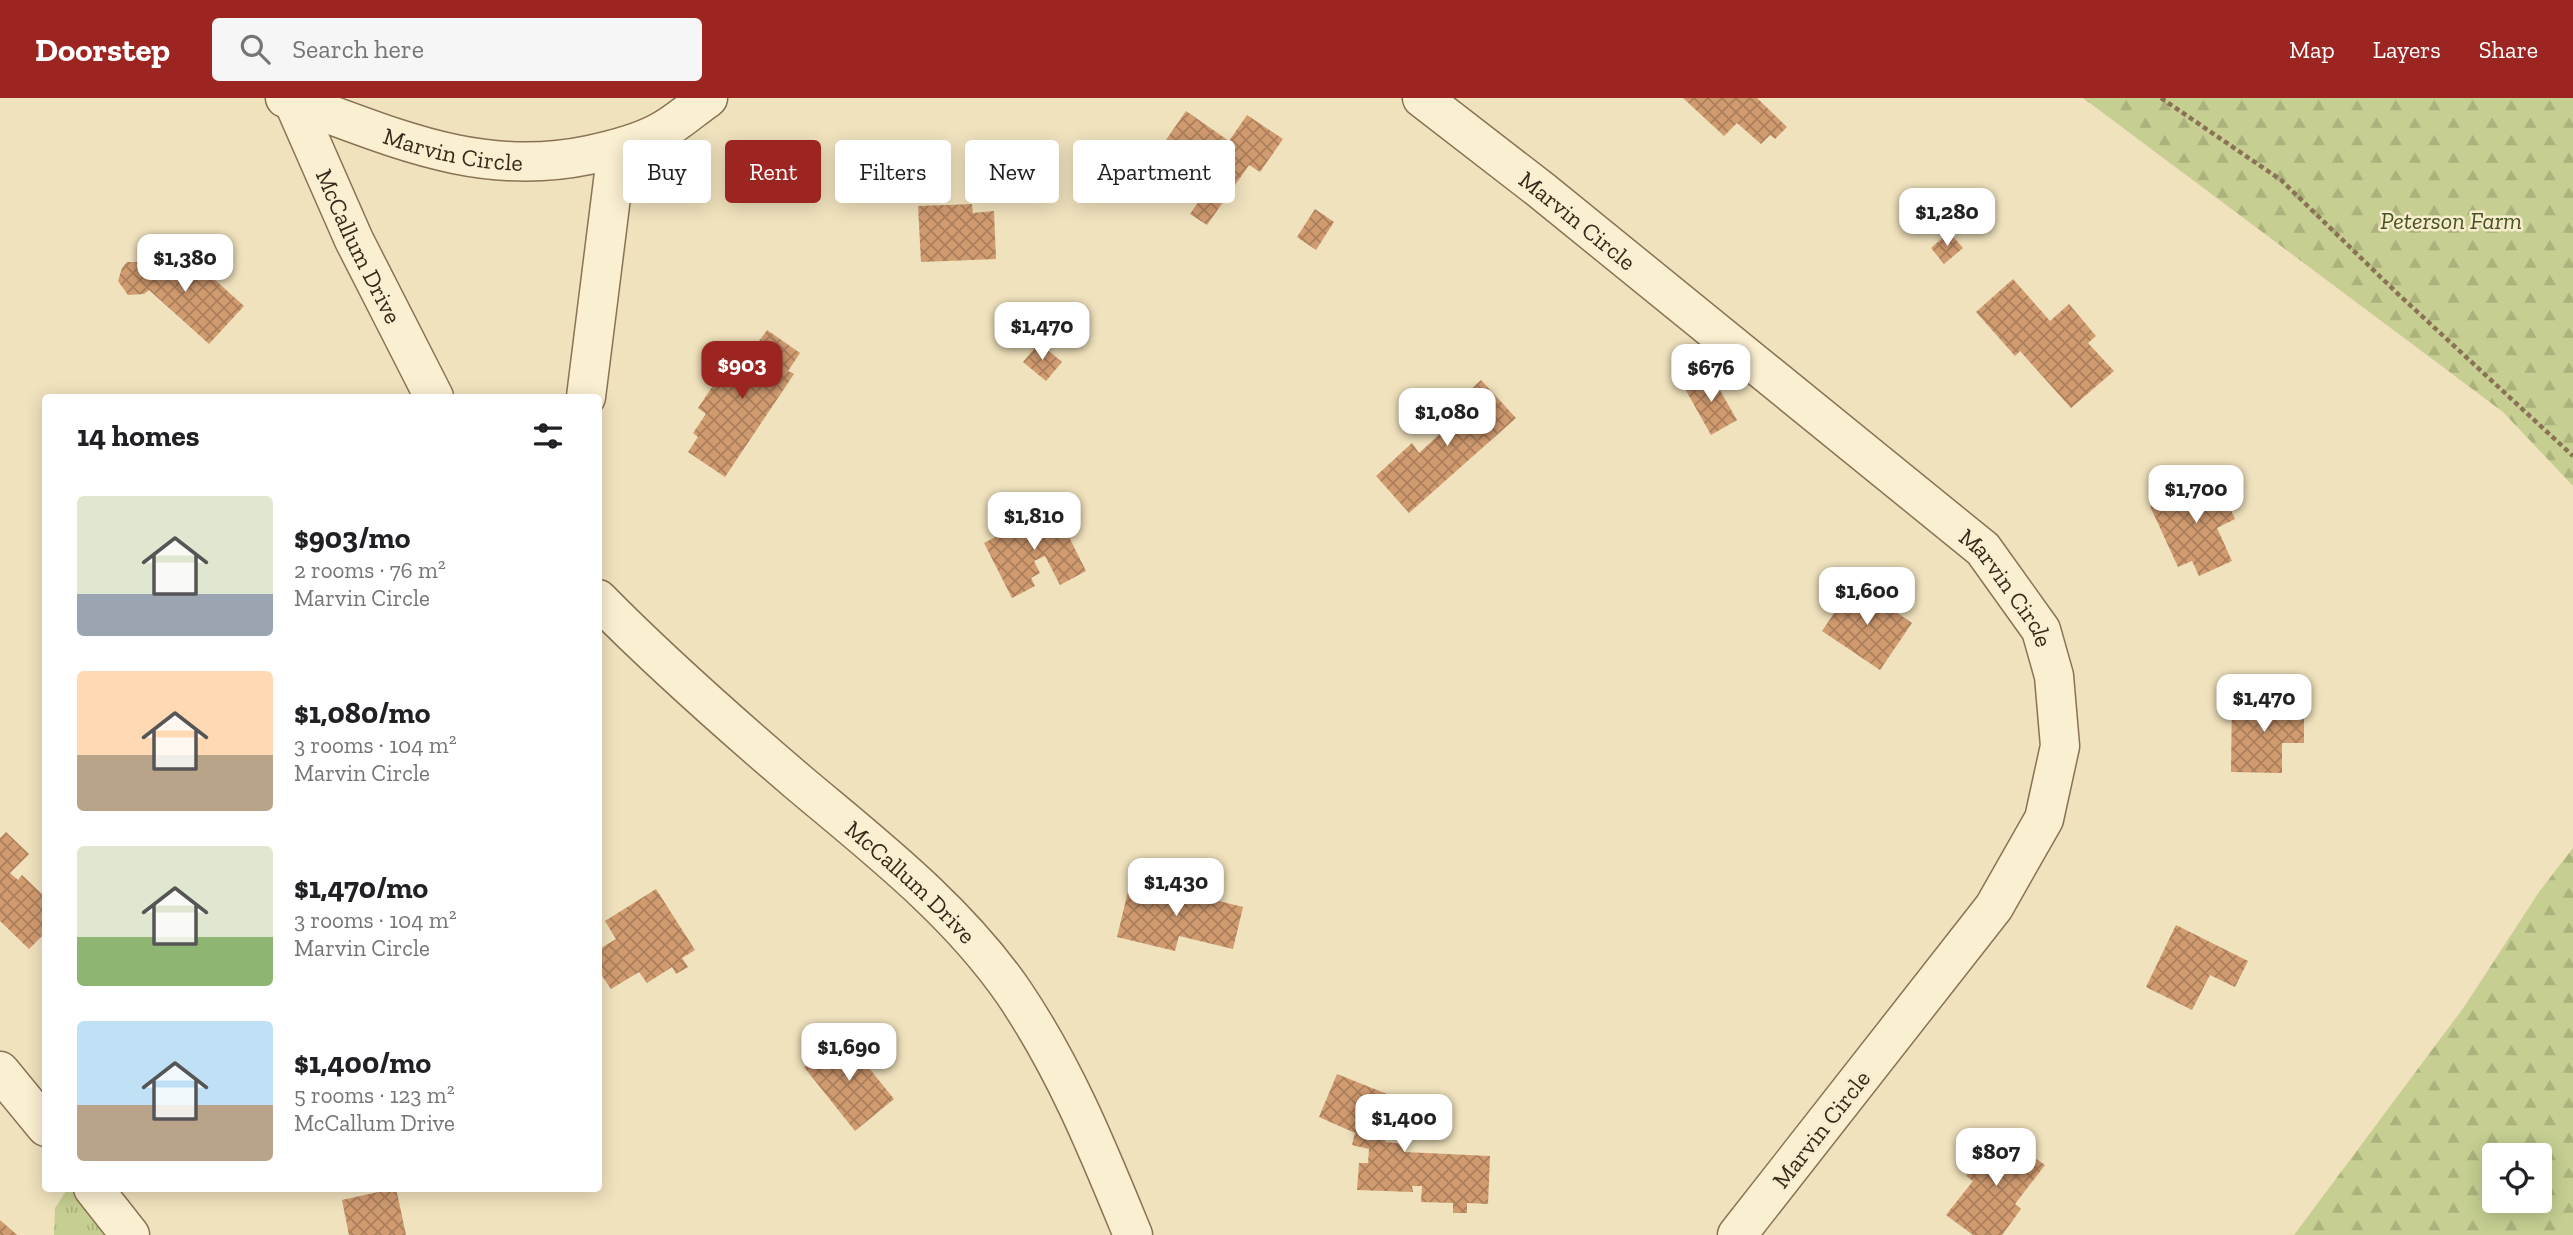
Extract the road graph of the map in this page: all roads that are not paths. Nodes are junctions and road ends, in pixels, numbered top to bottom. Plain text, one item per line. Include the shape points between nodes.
1 (708, 98) edge
2 (1422, 98) edge
3 (289, 100) edge
4 (617, 149) junction
5 (432, 394) edge
6 (586, 394) edge
7 (602, 598) edge
8 (0, 1071) edge
9 (42, 1122) edge
10 (96, 1192) edge
11 (130, 1235) edge
12 (1133, 1235) edge
13 (1737, 1235) edge

1 - 4 street, Marvin Circle via 659,132
2 - 13 street, Marvin Circle via 1983,549 2041,630 2054,676 2060,746 2044,819 1994,907
3 - 4 street, Marvin Circle via 462,157 517,163
3 - 5 street, McCallum Drive
4 - 6 street
7 - 12 street, McCallum Drive via 666,666 907,874 971,940 1049,1048 1082,1112
8 - 9 street
10 - 11 street

